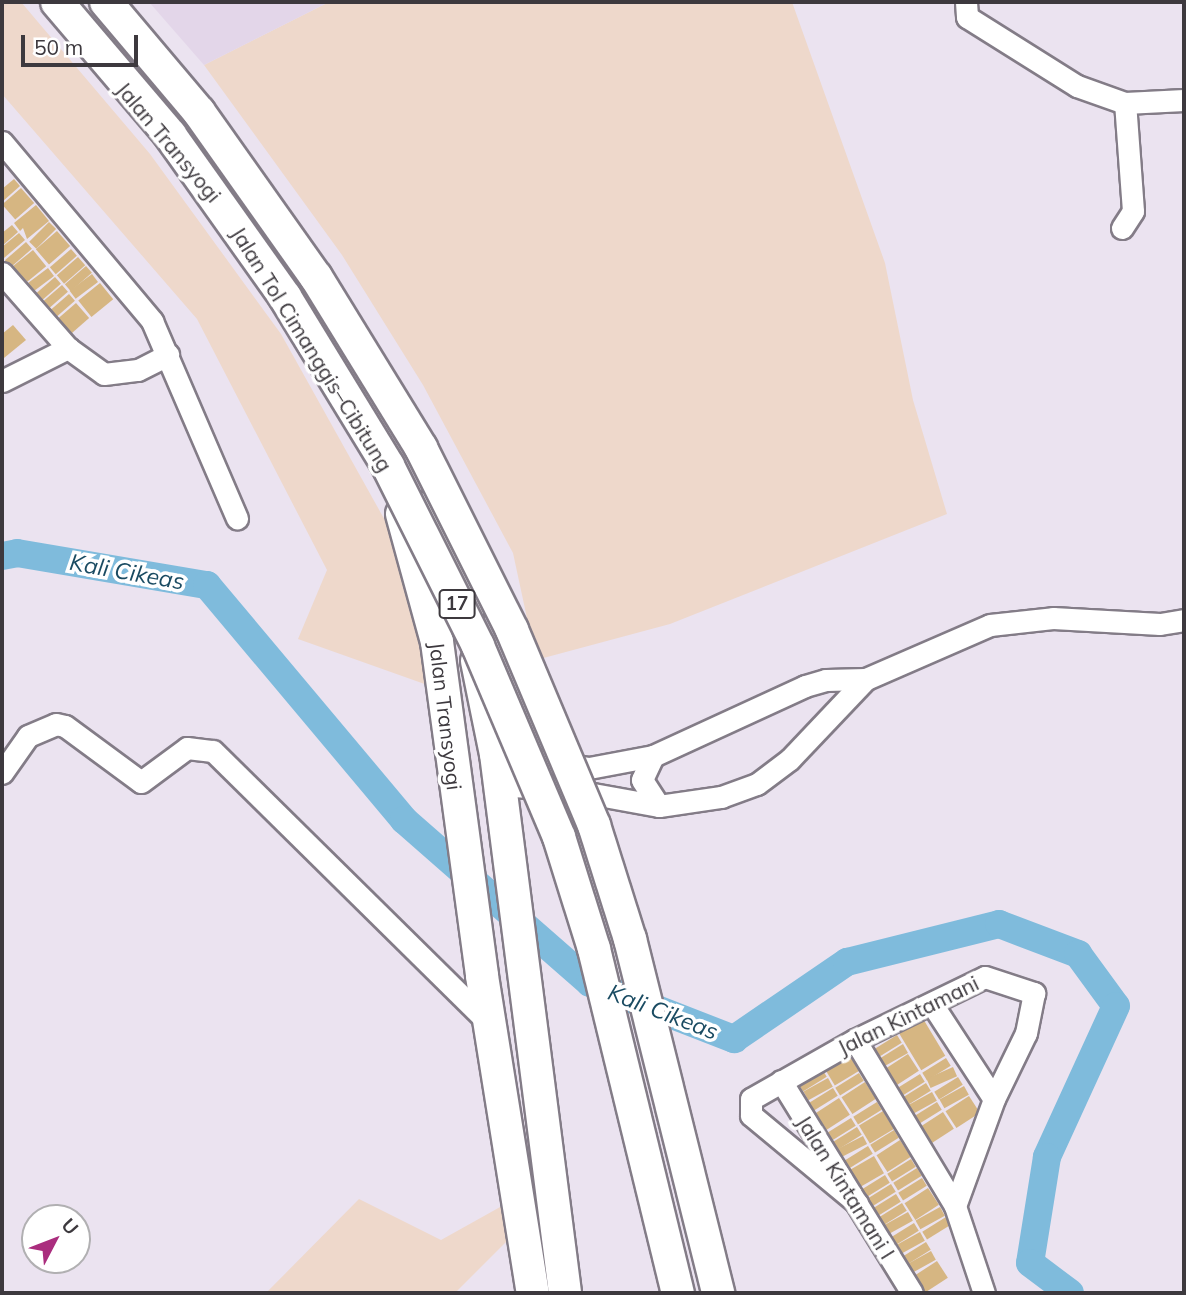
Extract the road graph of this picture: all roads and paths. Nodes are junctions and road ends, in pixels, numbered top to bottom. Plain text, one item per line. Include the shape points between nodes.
1 (50, 2) edge
2 (57, 2) edge
3 (107, 2) edge
4 (966, 2) edge
5 (1184, 100) edge
6 (1125, 103) junction
7 (2, 142) edge
8 (1122, 228) dead end
9 (2, 273) edge
10 (68, 348) junction
11 (168, 355) junction
12 (2, 381) edge
13 (237, 518) dead end
14 (1184, 620) edge
15 (866, 679) junction
16 (496, 754) junction
17 (653, 756) junction
18 (2, 773) edge
19 (501, 796) junction
20 (659, 806) junction
21 (932, 1004) junction
22 (490, 1024) junction
23 (855, 1040) junction
24 (781, 1081) junction
25 (994, 1099) junction
26 (857, 1203) junction
27 (955, 1206) junction
28 (533, 1293) edge
29 (565, 1293) edge
30 (678, 1293) edge
31 (718, 1293) edge
32 (912, 1293) edge
33 (984, 1293) edge

1 - 22 highway, Jalan Transyogi via 278,272 317,322 343,366 391,482 431,610
2 - 30 highway, Jalan Tol Cimanggis–Cibitung / 17, bridge via 170,135 285,298 388,466 478,646 559,837 594,949
3 - 16 highway, Jalan Transyogi via 287,222 351,313 399,401 458,570
3 - 31 highway, Jalan Tol Cimanggis–Cibitung / 17, bridge via 199,112 316,277 421,448 512,630 594,825 631,939
4 - 6 street via 967,17 1077,86
5 - 6 street
6 - 8 street via 1133,211
7 - 11 street via 152,321
9 - 10 street
10 - 11 street via 104,374 138,370
10 - 12 street
11 - 13 street
14 - 15 street via 1160,625 1053,618 990,625
15 - 17 street via 805,686
15 - 20 street via 790,759 757,784 691,804
16 - 17 street via 589,768
16 - 19 highway, Jalan Transyogi
17 - 20 street via 642,780
18 - 22 street via 28,736 56,724 141,782 187,748 213,751
19 - 20 street via 570,790
19 - 29 highway, Jalan Transyogi
21 - 23 street, Jalan Kintamani
21 - 25 street
21 - 25 street, Jalan Kintamani via 985,977 1034,993 1026,1033
22 - 28 highway, Jalan Transyogi
23 - 24 street, Jalan Kintamani
23 - 27 street
24 - 26 street, Jalan Kintamani I
24 - 26 street, Jalan Kintamani via 751,1099 751,1115
25 - 27 street, Jalan Kintamani
26 - 32 street, Jalan Kintamani I
27 - 33 street

